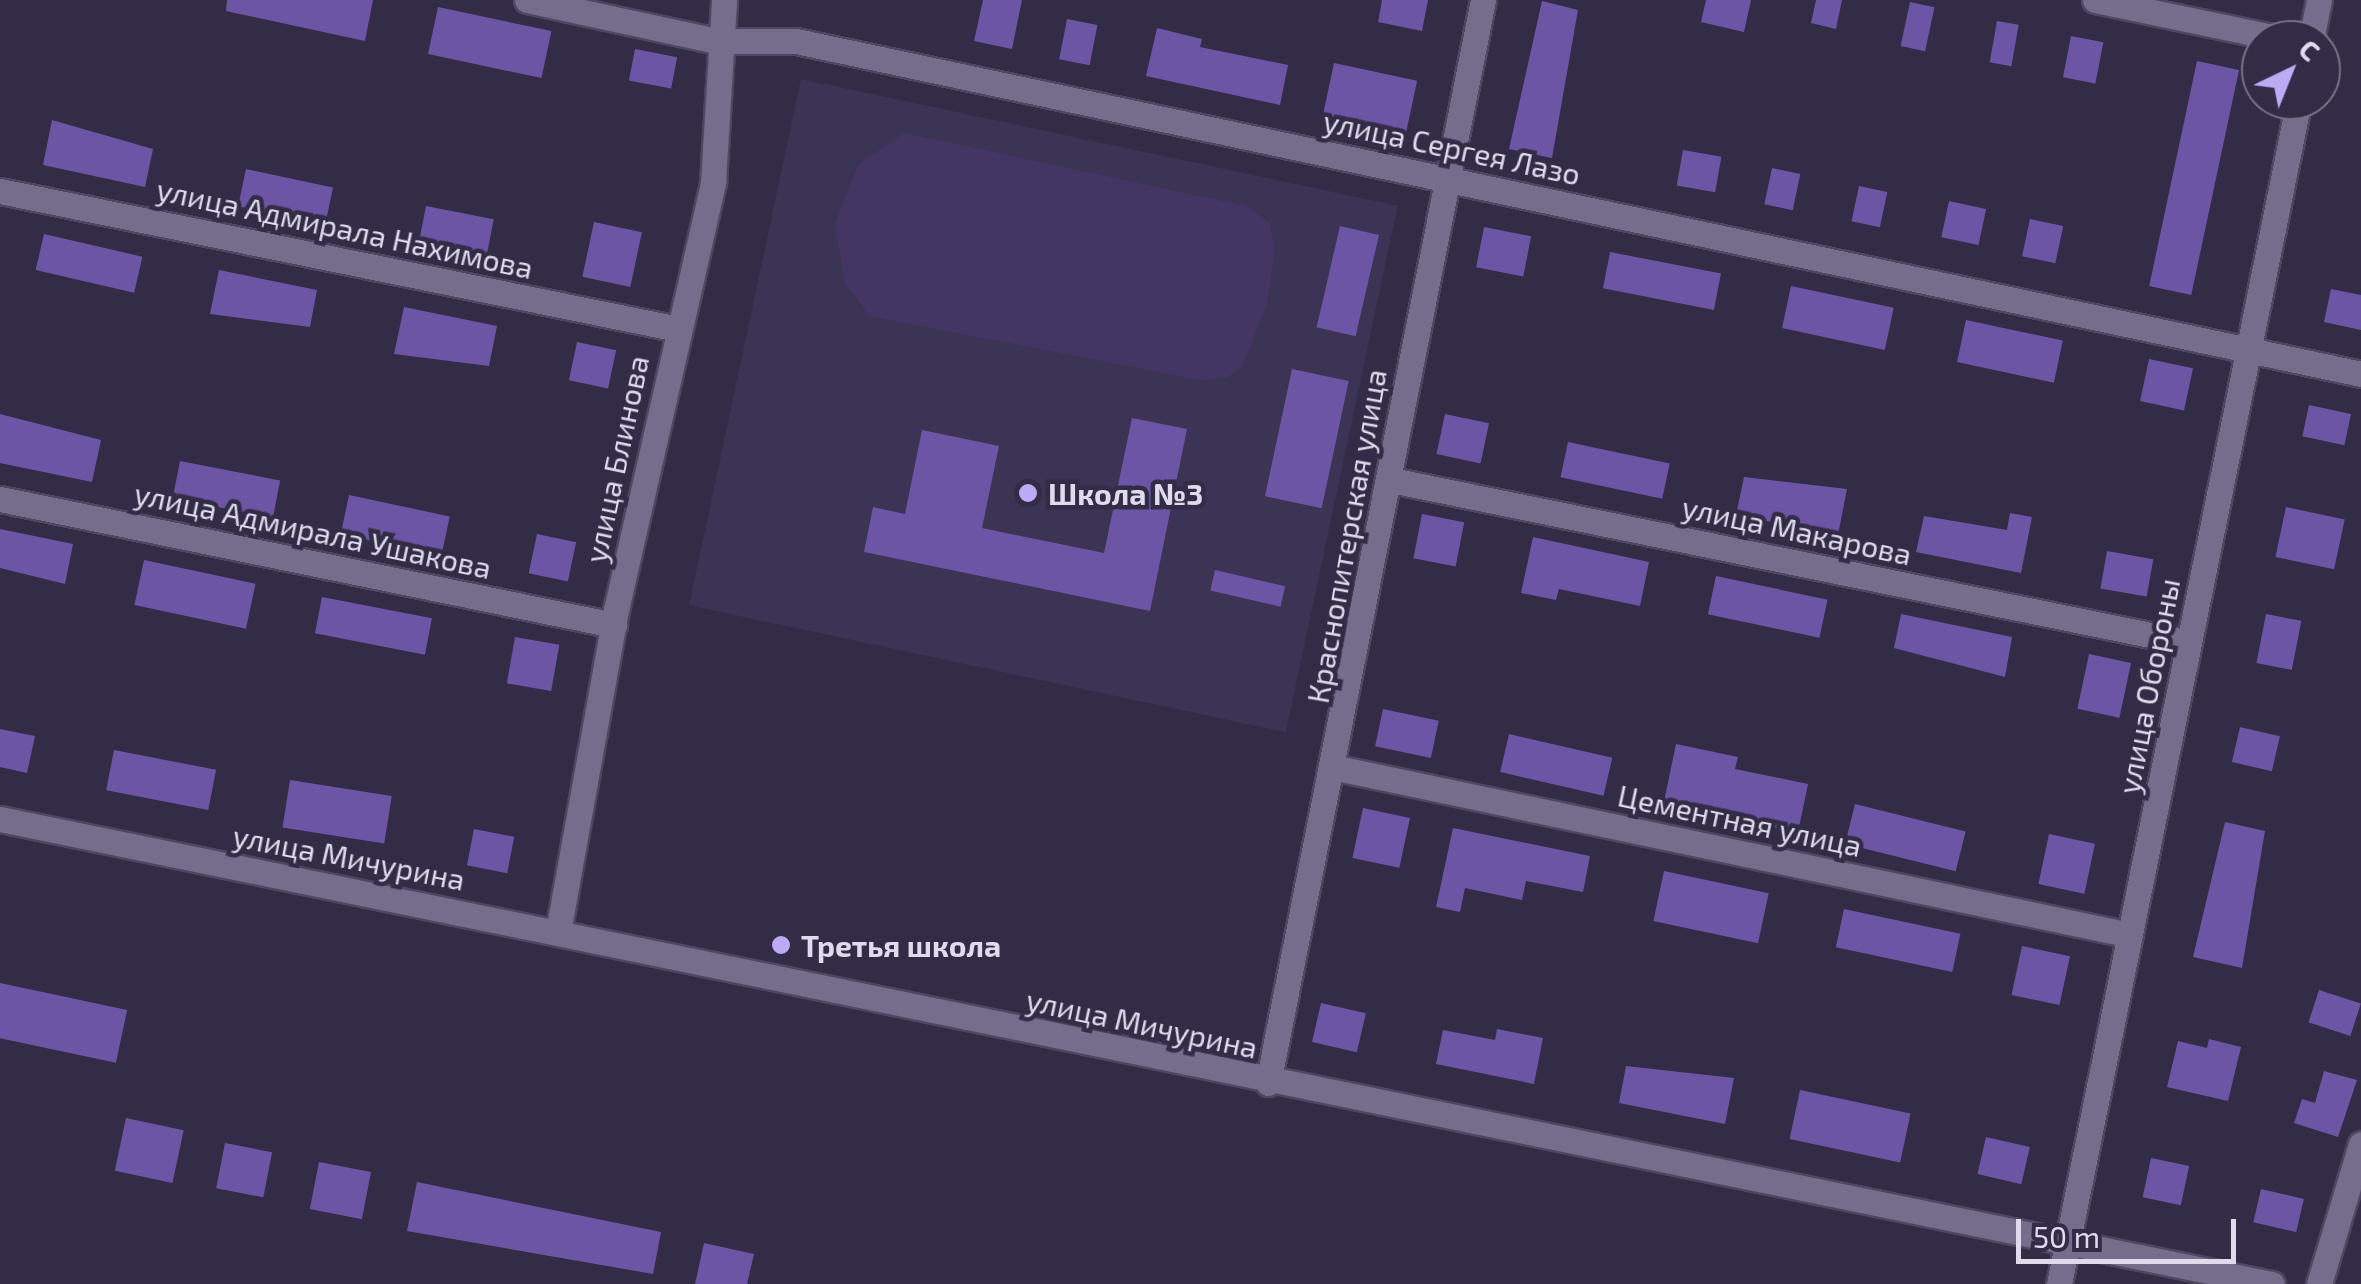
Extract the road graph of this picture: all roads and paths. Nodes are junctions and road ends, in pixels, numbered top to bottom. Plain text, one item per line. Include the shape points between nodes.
1 (527, 0) edge
2 (724, 0) edge
3 (1483, 0) edge
4 (2095, 0) edge
5 (2241, 30) edge
6 (716, 40) junction
7 (2295, 120) edge
8 (1446, 179) junction
9 (0, 191) edge
10 (678, 329) junction
11 (2248, 350) junction
12 (2361, 374) edge
13 (1391, 480) junction
14 (0, 499) edge
15 (614, 625) junction
16 (2190, 643) junction
17 (1336, 768) junction
18 (0, 819) edge
19 (558, 932) junction
20 (2130, 935) junction
21 (1268, 1083) junction
22 (2361, 1144) edge
23 (2066, 1246) junction
24 (2059, 1284) edge
25 (2272, 1284) edge
26 (2319, 1284) edge

1 - 6 street, улица Сергея Лазо
2 - 6 street, улица Блинова
3 - 8 street, Краснопитерская улица
4 - 5 street
6 - 8 street, улица Сергея Лазо via 796,41
6 - 10 street, улица Блинова via 713,182
7 - 11 street, улица Обороны
8 - 11 street, улица Сергея Лазо
8 - 13 street, Краснопитерская улица
9 - 10 street, улица Адмирала Нахимова
10 - 15 street, улица Блинова
11 - 12 street, улица Сергея Лазо
11 - 16 street, улица Обороны
13 - 16 street, улица Макарова
13 - 17 street, Краснопитерская улица
14 - 15 street, улица Адмирала Ушакова
15 - 19 street, улица Блинова
16 - 20 street, улица Обороны
17 - 20 street, Цементная улица
17 - 21 street, Краснопитерская улица
18 - 19 street, улица Мичурина
19 - 21 street, улица Мичурина
20 - 23 street, улица Обороны
21 - 23 street, улица Мичурина
22 - 26 street
23 - 24 street, улица Обороны
23 - 25 street, улица Мичурина

